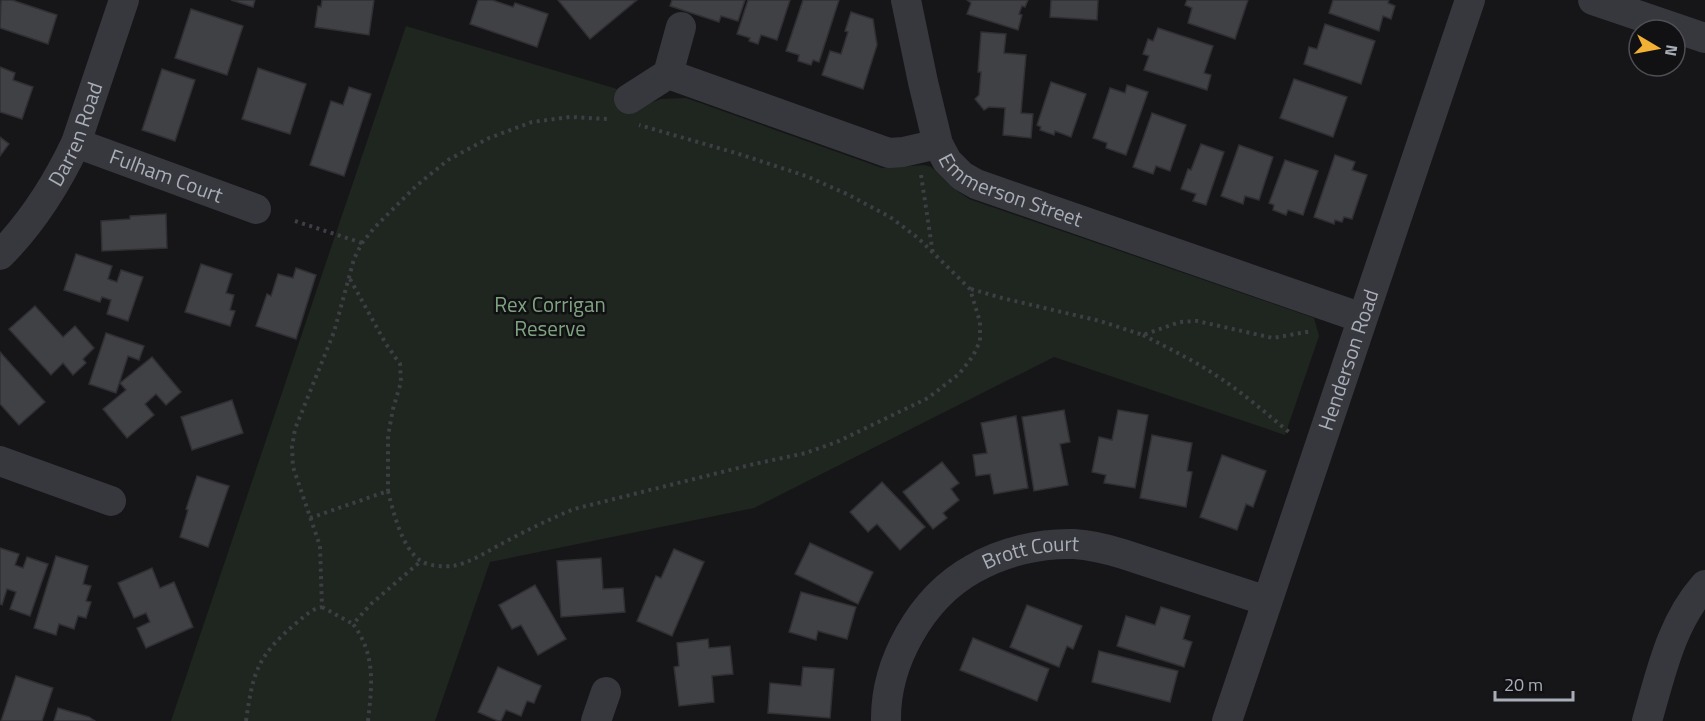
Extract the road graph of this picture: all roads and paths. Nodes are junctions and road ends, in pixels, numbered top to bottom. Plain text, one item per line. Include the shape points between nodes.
1 (123, 0) edge
2 (906, 0) edge
3 (1470, 0) edge
4 (1593, 0) edge
5 (681, 27) dead end
6 (1705, 38) edge
7 (668, 74) junction
8 (627, 114) junction
9 (76, 142) junction
10 (927, 146) junction
11 (256, 209) dead end
12 (295, 221) dead end
13 (362, 243) junction
14 (0, 255) edge
15 (933, 255) junction
16 (350, 279) junction
17 (970, 289) junction
18 (1362, 318) junction
19 (1319, 330) dead end
20 (1143, 335) junction
21 (1290, 433) dead end
22 (0, 461) edge
23 (388, 490) junction
24 (111, 501) dead end
25 (310, 518) junction
26 (421, 561) junction
27 (1705, 585) edge
28 (1267, 601) junction
29 (322, 606) junction
30 (353, 624) junction
31 (606, 692) dead end
32 (246, 721) edge
33 (368, 721) edge
34 (596, 721) edge
35 (885, 721) edge
36 (1227, 721) edge
37 (1647, 721) edge

1 - 9 street, Darren Road
2 - 10 street via 923,82
3 - 18 street, Henderson Road
4 - 6 street
5 - 7 street
7 - 8 street
7 - 10 street, Emmerson Street via 889,153
8 - 13 path via 532,122 489,138 448,160 416,186
8 - 15 path via 847,194 890,217
9 - 11 street, Fulham Court
9 - 14 street, Darren Road via 40,205
10 - 15 path
10 - 18 street, Emmerson Street via 976,184
12 - 13 path
13 - 16 path
15 - 17 path
16 - 23 path via 400,364 401,382 388,436
16 - 25 path via 334,332 295,429 293,467
17 - 20 path
17 - 26 path via 980,322 980,341 973,356 959,374 928,398 892,417 806,453 574,509 469,561 452,566
18 - 28 street, Henderson Road
19 - 20 path via 1273,338 1197,321 1180,322
20 - 21 path via 1217,376
22 - 24 street
23 - 25 path
23 - 26 path via 396,520 410,549
25 - 29 path via 320,546
26 - 30 path
27 - 37 street via 1678,625
28 - 35 street, Brott Court via 1099,547 1047,545 1017,551 972,569 929,606 897,660 885,705
28 - 36 street, Henderson Road
29 - 30 path
29 - 32 path via 280,638 263,658 255,672
30 - 33 path via 363,637 370,659
31 - 34 street

